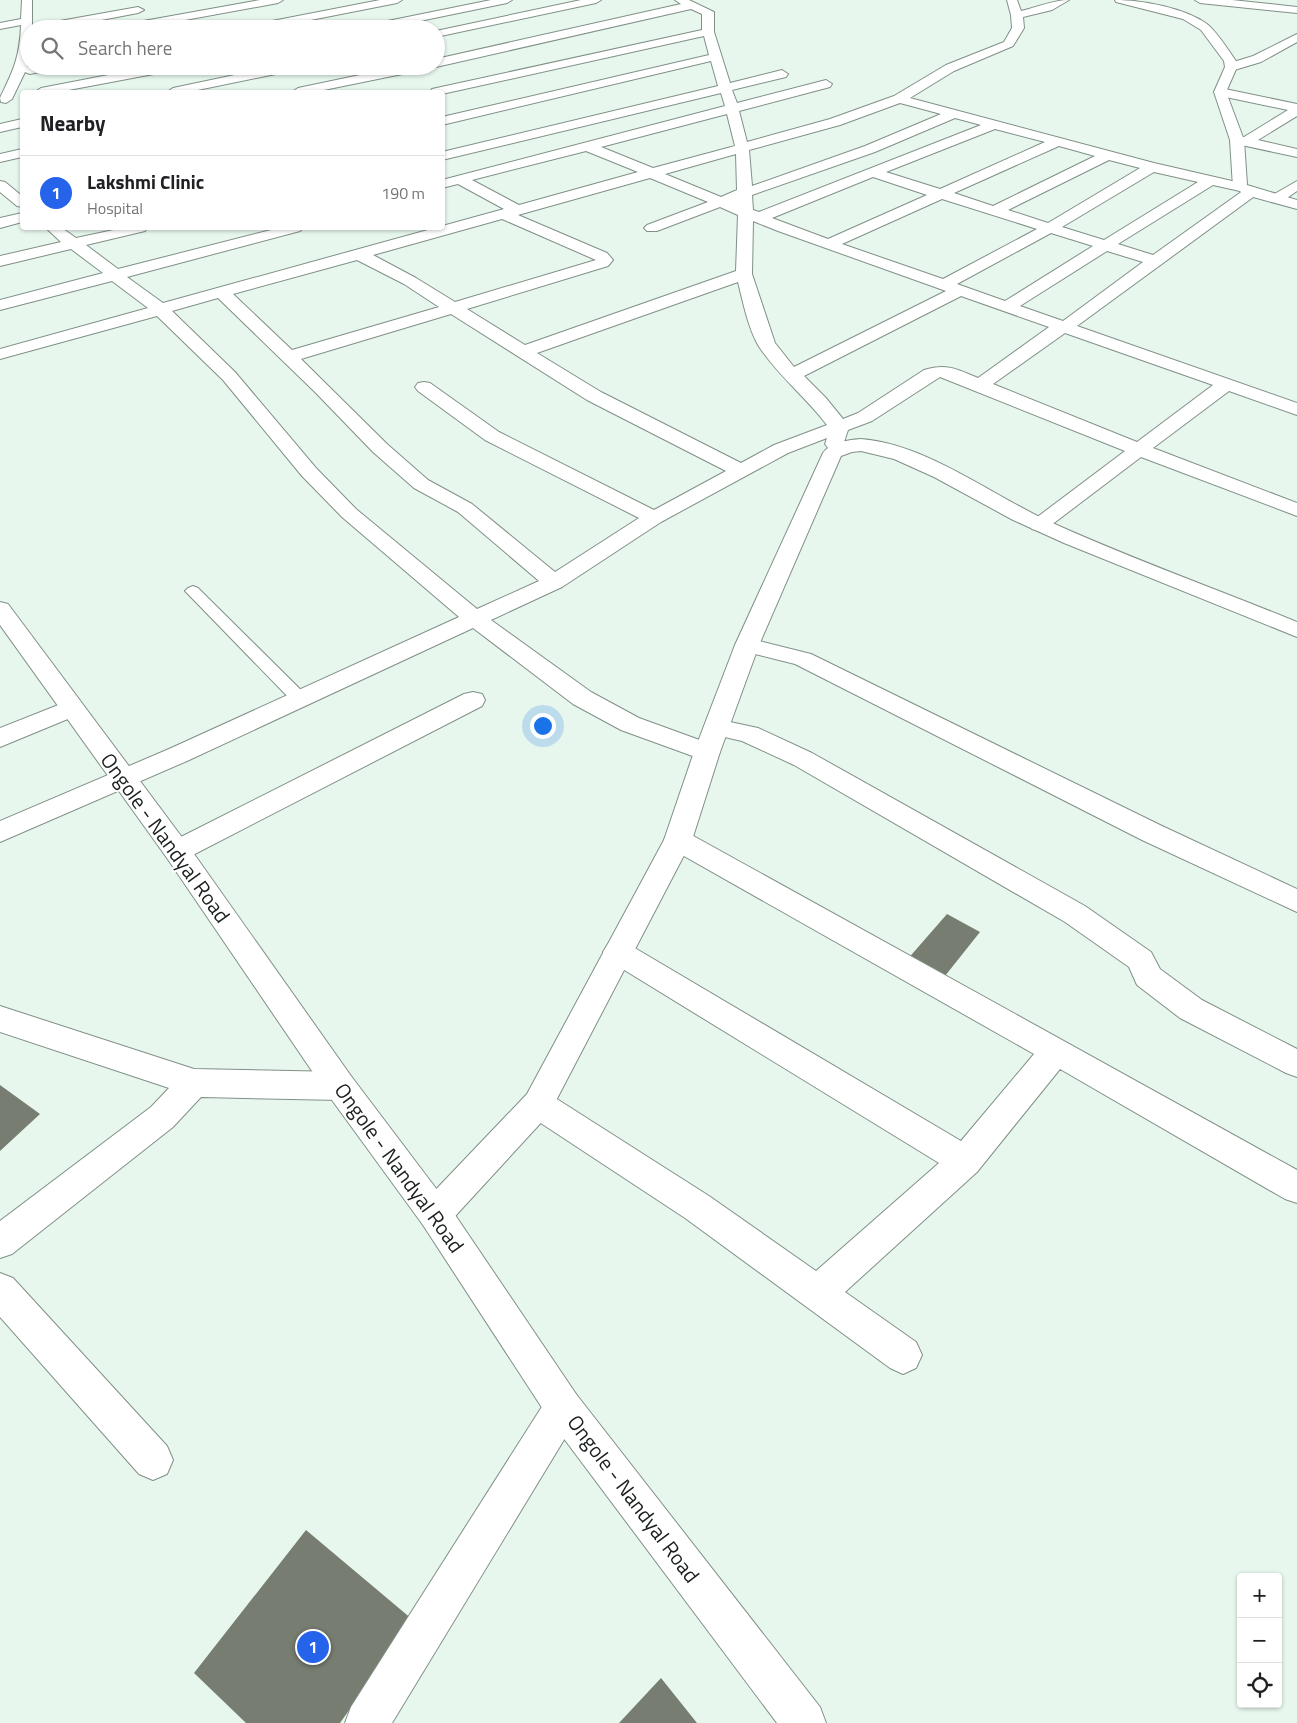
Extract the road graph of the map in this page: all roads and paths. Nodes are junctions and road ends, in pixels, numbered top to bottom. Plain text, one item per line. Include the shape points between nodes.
1 (28, 0) edge
2 (278, 0) edge
3 (336, 0) edge
4 (396, 0) edge
5 (507, 0) edge
6 (596, 0) edge
7 (680, 0) edge
8 (1012, 0) edge
9 (1064, 0) edge
10 (1120, 0) edge
11 (1200, 0) edge
12 (238, 3) edge
13 (693, 5) junction
14 (149, 8) dead end
15 (355, 8) junction
16 (1297, 10) edge
17 (114, 14) junction
18 (1017, 15) junction
19 (28, 20) edge
20 (74, 20) edge
21 (124, 20) edge
22 (165, 20) edge
23 (265, 20) edge
24 (302, 20) edge
25 (381, 20) edge
26 (410, 20) edge
27 (0, 26) edge
28 (20, 27) edge
29 (445, 32) edge
30 (708, 32) junction
31 (1297, 37) edge
32 (445, 48) edge
33 (465, 57) junction
34 (714, 57) junction
35 (445, 61) edge
36 (1231, 67) junction
37 (782, 74) dead end
38 (20, 75) edge
39 (38, 75) edge
40 (135, 75) edge
41 (215, 75) edge
42 (254, 75) edge
43 (379, 75) edge
44 (509, 77) junction
45 (226, 81) junction
46 (826, 84) dead end
47 (726, 87) junction
48 (240, 89) dead end
49 (61, 90) edge
50 (67, 90) edge
51 (182, 90) edge
52 (308, 90) edge
53 (445, 90) edge
54 (1220, 92) junction
55 (20, 96) edge
56 (3, 99) edge
57 (899, 99) junction
58 (732, 109) junction
59 (1297, 109) edge
60 (955, 114) junction
61 (6, 115) dead end
62 (445, 120) edge
63 (20, 122) edge
64 (20, 123) edge
65 (995, 124) junction
66 (0, 128) edge
67 (1059, 141) junction
68 (1242, 141) junction
69 (587, 146) junction
70 (742, 147) junction
71 (20, 153) edge
72 (1297, 153) edge
73 (445, 155) edge
74 (1108, 155) junction
75 (0, 158) edge
76 (1152, 167) junction
77 (650, 173) junction
78 (873, 173) junction
79 (459, 179) junction
80 (1211, 180) junction
81 (445, 183) edge
82 (20, 184) edge
83 (1297, 185) edge
84 (2, 186) edge
85 (1245, 190) junction
86 (744, 193) junction
87 (941, 194) junction
88 (1276, 199) junction
89 (20, 201) edge
90 (721, 203) junction
91 (1297, 205) edge
92 (510, 212) junction
93 (994, 212) junction
94 (752, 216) junction
95 (20, 218) edge
96 (0, 223) edge
97 (652, 228) dead end
98 (1048, 229) junction
99 (56, 230) edge
100 (132, 230) edge
101 (274, 230) edge
102 (445, 230) edge
103 (445, 230) edge
104 (74, 244) junction
105 (828, 244) junction
106 (1106, 246) junction
107 (358, 254) junction
108 (1156, 261) junction
109 (0, 262) edge
110 (744, 274) junction
111 (115, 276) junction
112 (951, 288) junction
113 (222, 293) junction
114 (0, 305) edge
115 (451, 307) junction
116 (1006, 307) junction
117 (161, 310) junction
118 (1064, 328) junction
119 (522, 352) junction
120 (0, 354) edge
121 (289, 357) junction
122 (792, 375) junction
123 (980, 385) junction
124 (1225, 385) junction
125 (424, 387) dead end
126 (1297, 410) edge
127 (839, 426) junction
128 (1140, 450) junction
129 (832, 453) junction
130 (742, 471) junction
131 (1297, 510) edge
132 (654, 518) junction
133 (1039, 525) junction
134 (554, 582) junction
135 (193, 592) dead end
136 (0, 609) edge
137 (474, 618) junction
138 (1297, 630) edge
139 (747, 645) junction
140 (299, 698) junction
141 (473, 700) dead end
142 (71, 708) junction
143 (0, 738) edge
144 (711, 739) junction
145 (122, 778) junction
146 (0, 832) edge
147 (678, 840) junction
148 (177, 851) junction
149 (1297, 901) edge
150 (618, 952) junction
151 (0, 1019) edge
152 (1056, 1051) junction
153 (1297, 1064) edge
154 (194, 1083) junction
155 (340, 1086) junction
156 (538, 1104) junction
157 (965, 1161) junction
158 (1297, 1188) edge
159 (435, 1214) junction
160 (0, 1242) edge
161 (0, 1290) edge
162 (817, 1293) junction
163 (903, 1355) dead end
164 (563, 1407) junction
165 (154, 1460) dead end
166 (367, 1723) edge
167 (804, 1723) edge

1 - 19 street
2 - 12 street
3 - 15 street
4 - 15 street
5 - 26 street
6 - 29 street
7 - 13 street
8 - 18 street
9 - 18 street via 1048,8
10 - 36 street via 1197,21 1230,61
11 - 16 street
12 - 22 street
12 - 23 street
13 - 30 street via 708,12
13 - 33 street
14 - 17 street
15 - 24 street
15 - 25 street
17 - 20 street
17 - 21 street
18 - 57 street via 1018,28 1009,44 950,68
27 - 28 street
30 - 34 street
30 - 44 street
31 - 36 street via 1257,59
32 - 33 street
33 - 35 street
33 - 44 street
34 - 47 street
34 - 62 street
36 - 54 street
37 - 47 street
38 - 56 street
39 - 49 street
40 - 50 street
41 - 45 street
42 - 45 street
43 - 52 street
44 - 53 street
45 - 48 street
45 - 51 street
46 - 58 street
47 - 58 street
47 - 73 street
54 - 59 street
54 - 68 street
55 - 56 street
57 - 60 street
57 - 70 street via 834,122
58 - 69 street
58 - 70 street
59 - 68 street
60 - 65 street
60 - 86 street via 870,149
61 - 63 street
64 - 66 street
65 - 67 street
65 - 78 street
67 - 74 street
67 - 87 street
68 - 72 street
68 - 85 street
69 - 77 street
69 - 79 street
70 - 77 street
70 - 86 street
71 - 75 street
74 - 76 street
74 - 93 street
76 - 80 street
76 - 98 street
77 - 90 street
77 - 92 street
78 - 87 street
78 - 94 street
79 - 81 street
79 - 92 street
80 - 85 street
80 - 106 street
82 - 84 street
83 - 88 street
84 - 89 street
85 - 88 street
85 - 108 street
86 - 90 street
86 - 94 street
87 - 93 street
87 - 105 street
88 - 91 street
90 - 94 street
90 - 97 street
92 - 103 street
92 - 115 street via 605,260
93 - 98 street
94 - 105 street
94 - 110 street
95 - 96 street
98 - 106 street
98 - 112 street
99 - 104 street
100 - 104 street
101 - 111 street
102 - 107 street
104 - 109 street
104 - 111 street
105 - 112 street
106 - 108 street
106 - 116 street
107 - 113 street
107 - 115 street
108 - 118 street
110 - 119 street
110 - 122 street via 766,343
111 - 114 street
111 - 117 street
112 - 116 street
112 - 122 street
113 - 117 street
113 - 121 street
115 - 119 street
115 - 121 street
116 - 118 street
117 - 120 street
117 - 137 street via 229,376 309,472 349,513
118 - 123 street via 1055,331
118 - 124 street
119 - 130 street via 594,396
121 - 134 street via 421,484 465,508
122 - 127 street
123 - 127 street via 939,371 865,417
123 - 128 street
124 - 126 street
124 - 128 street
125 - 132 street via 492,436
127 - 129 street
127 - 130 street via 781,449
128 - 131 street
128 - 133 street
129 - 133 street via 846,446 862,444 894,452 922,463
129 - 139 street
130 - 132 street
132 - 134 street
133 - 138 street
134 - 137 street
135 - 140 lane
136 - 142 street, Ongole - Nandyal Road
137 - 140 street
137 - 144 street via 582,698 630,724
139 - 144 street
139 - 149 street via 803,659 1152,833
140 - 145 street
141 - 148 street
142 - 143 street
142 - 145 street, Ongole - Nandyal Road
144 - 147 street
144 - 153 street via 749,734 803,759 1075,914 1141,960 1148,978 1191,1009
145 - 146 street
145 - 148 street, Ongole - Nandyal Road
147 - 150 street
147 - 152 street
148 - 155 street, Ongole - Nandyal Road
150 - 156 street
150 - 157 street
151 - 154 street
152 - 157 street
152 - 158 street
154 - 155 street
154 - 160 street via 162,1117
155 - 159 street, Ongole - Nandyal Road
156 - 159 street
156 - 162 street via 697,1207
157 - 162 street
159 - 164 street, Ongole - Nandyal Road
161 - 165 street
162 - 163 street
164 - 166 street
164 - 167 street, Ongole - Nandyal Road

